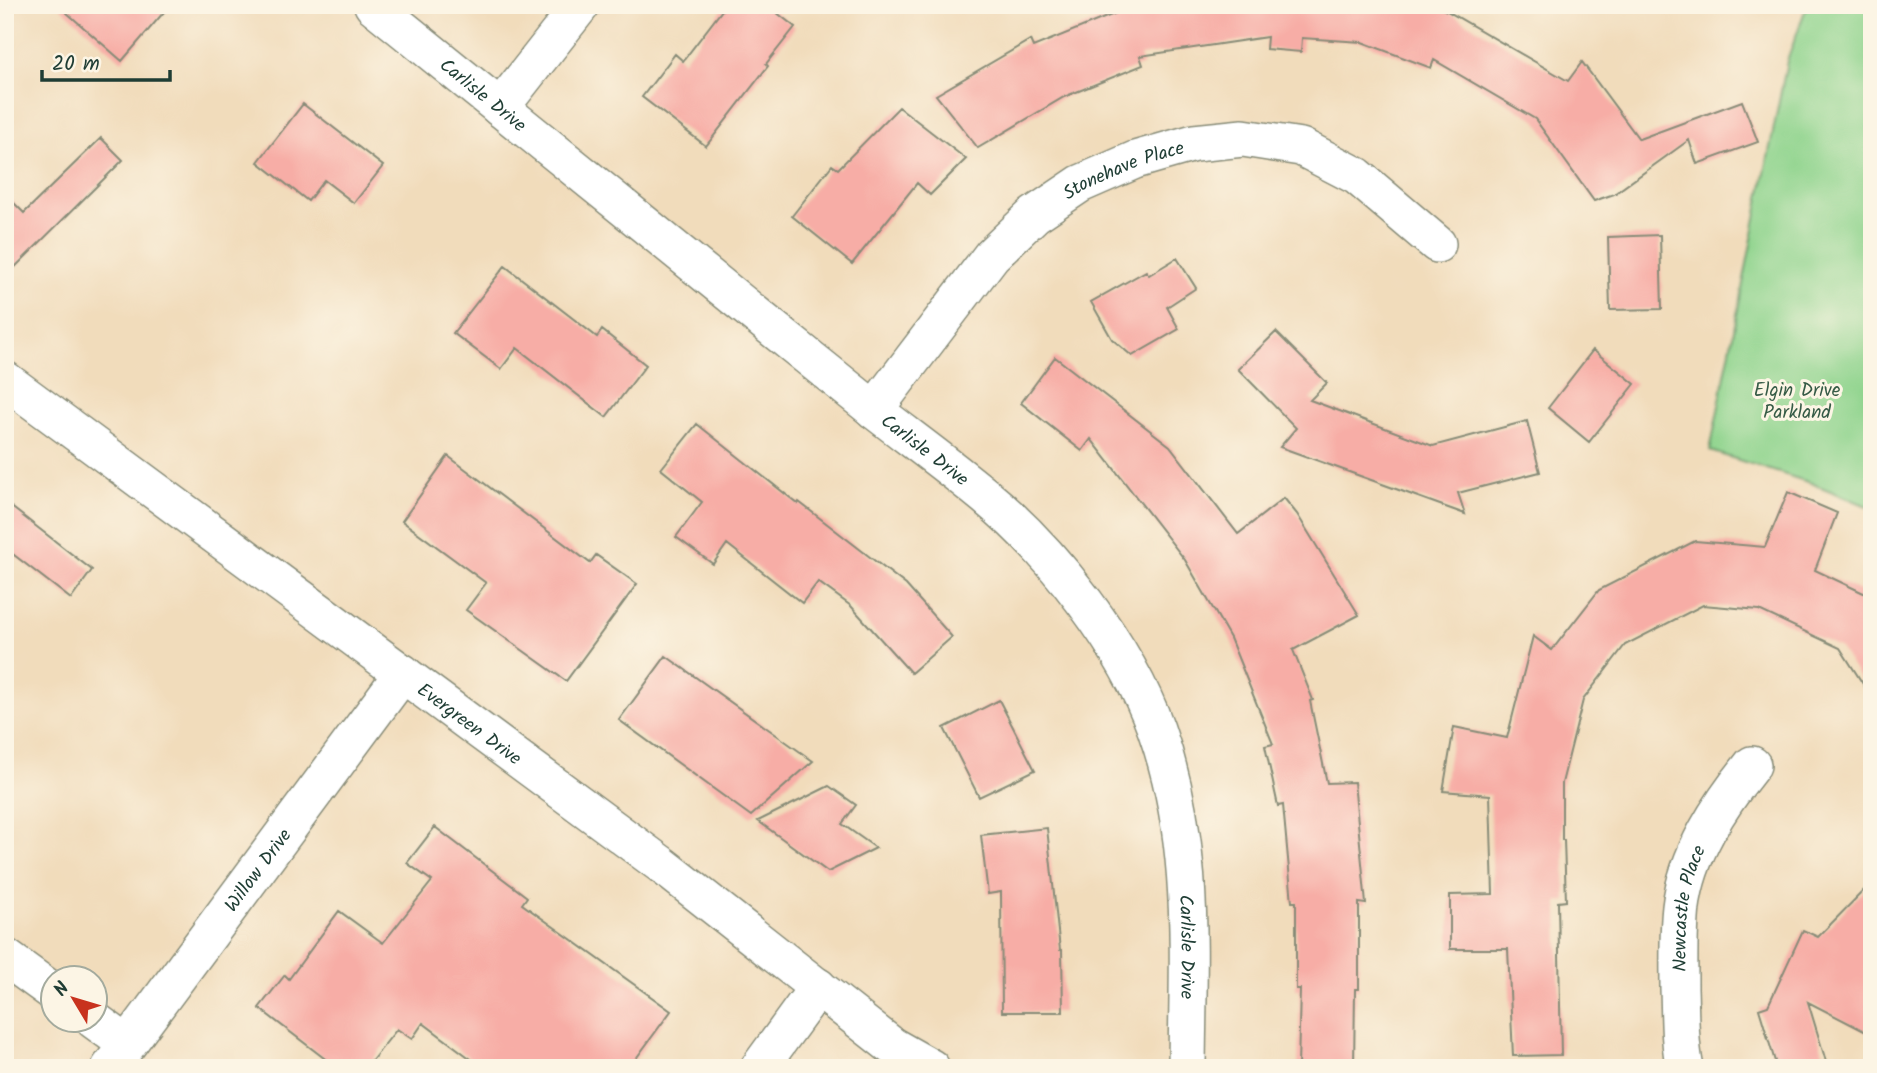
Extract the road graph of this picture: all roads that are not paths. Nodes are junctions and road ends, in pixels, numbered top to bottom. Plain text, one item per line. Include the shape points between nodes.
1 (373, 5) edge
2 (580, 5) edge
3 (500, 108) junction
4 (1437, 244) dead end
5 (5, 380) edge
6 (874, 410) junction
7 (403, 673) junction
8 (1752, 765) dead end
9 (5, 957) edge
10 (38, 981) edge
11 (818, 987) junction
12 (103, 1034) edge
13 (118, 1056) edge
14 (759, 1068) edge
15 (931, 1068) edge
16 (1187, 1068) edge
17 (1685, 1068) edge

1 - 3 street, Carlisle Drive
2 - 3 street
3 - 6 street, Carlisle Drive
4 - 6 street, Stonehave Place via 1357,176 1301,147 1243,138 1194,143 1135,160 1080,184 1034,215 992,255
5 - 7 street, Evergreen Drive
6 - 16 street, Carlisle Drive via 988,498 1046,556 1118,653 1155,727 1174,790 1184,848
7 - 11 street, Evergreen Drive via 663,865
7 - 13 street, Willow Drive
8 - 17 street, Newcastle Place via 1724,803 1693,860 1681,906 1678,952
9 - 10 street
11 - 14 street
11 - 15 street, Evergreen Drive via 892,1046
12 - 13 street

